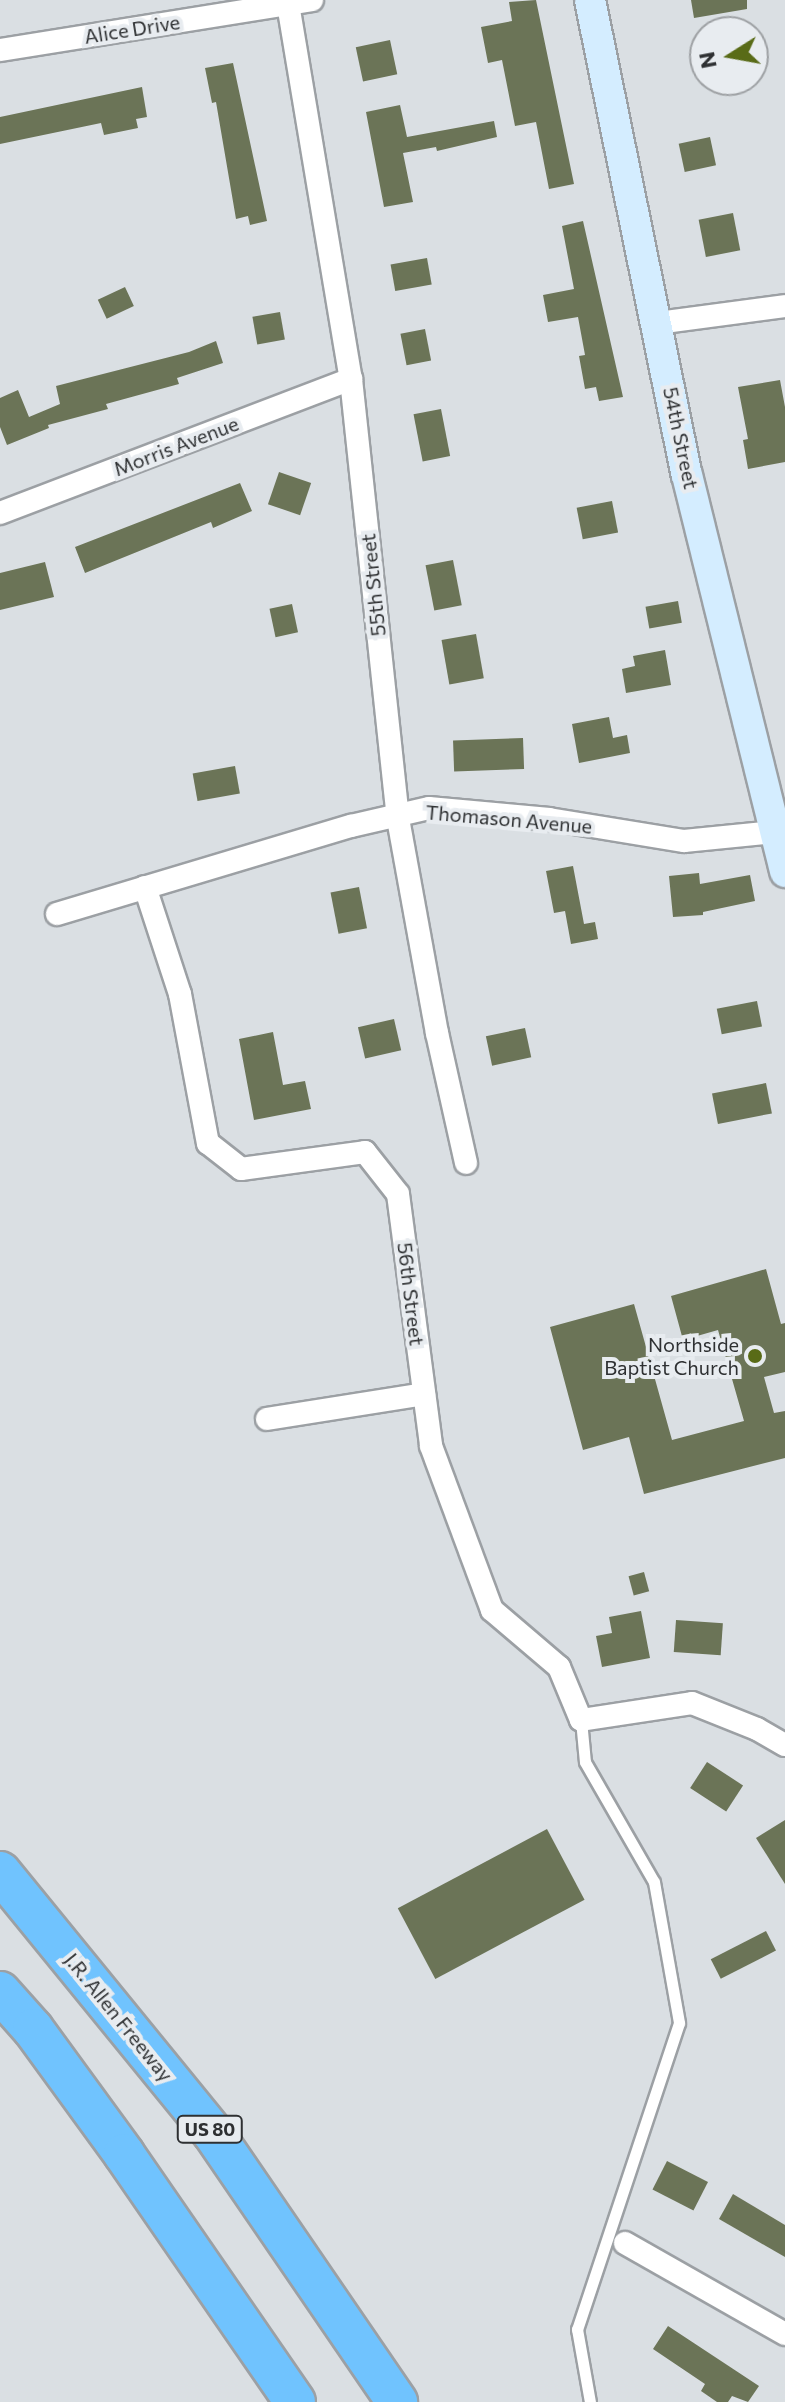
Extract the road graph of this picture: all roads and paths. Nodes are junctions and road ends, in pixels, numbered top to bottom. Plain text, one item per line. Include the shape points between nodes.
1 (312, 0) edge
2 (590, 0) edge
3 (288, 4) junction
4 (0, 50) edge
5 (785, 306) edge
6 (658, 323) junction
7 (351, 379) junction
8 (0, 513) edge
9 (397, 813) junction
10 (781, 831) edge
11 (785, 872) edge
12 (145, 887) junction
13 (57, 914) dead end
14 (466, 1163) dead end
15 (424, 1394) junction
16 (267, 1419) dead end
17 (581, 1720) junction
18 (785, 1745) edge
19 (0, 1872) edge
20 (0, 1992) edge
21 (625, 2243) dead end
22 (785, 2334) edge
23 (295, 2402) edge
24 (397, 2402) edge
25 (590, 2402) edge

1 - 3 street, Alice Drive
2 - 6 main road, 54th Street
3 - 4 street, Alice Drive
3 - 7 street, 55th Street
5 - 6 street
6 - 10 main road, 54th Street via 687,475
7 - 8 street, Morris Avenue
7 - 9 street, 55th Street
9 - 10 street, Thomason Avenue via 429,808 549,819 684,841
9 - 12 street, Thomason Avenue
9 - 14 street, 55th Street
10 - 11 main road, 54th Street
12 - 13 street, Thomason Avenue
12 - 15 street, 56th Street via 180,994 208,1143 241,1169 365,1152 398,1194
15 - 16 street
15 - 17 street, 56th Street via 431,1446 492,1610 559,1667
17 - 18 street via 692,1703
17 - 25 lane via 585,1762 654,1882 679,2023 577,2329
19 - 24 highway, J.R. Allen Freeway / US 80 via 213,2133
20 - 23 highway via 116,2142
21 - 22 street

